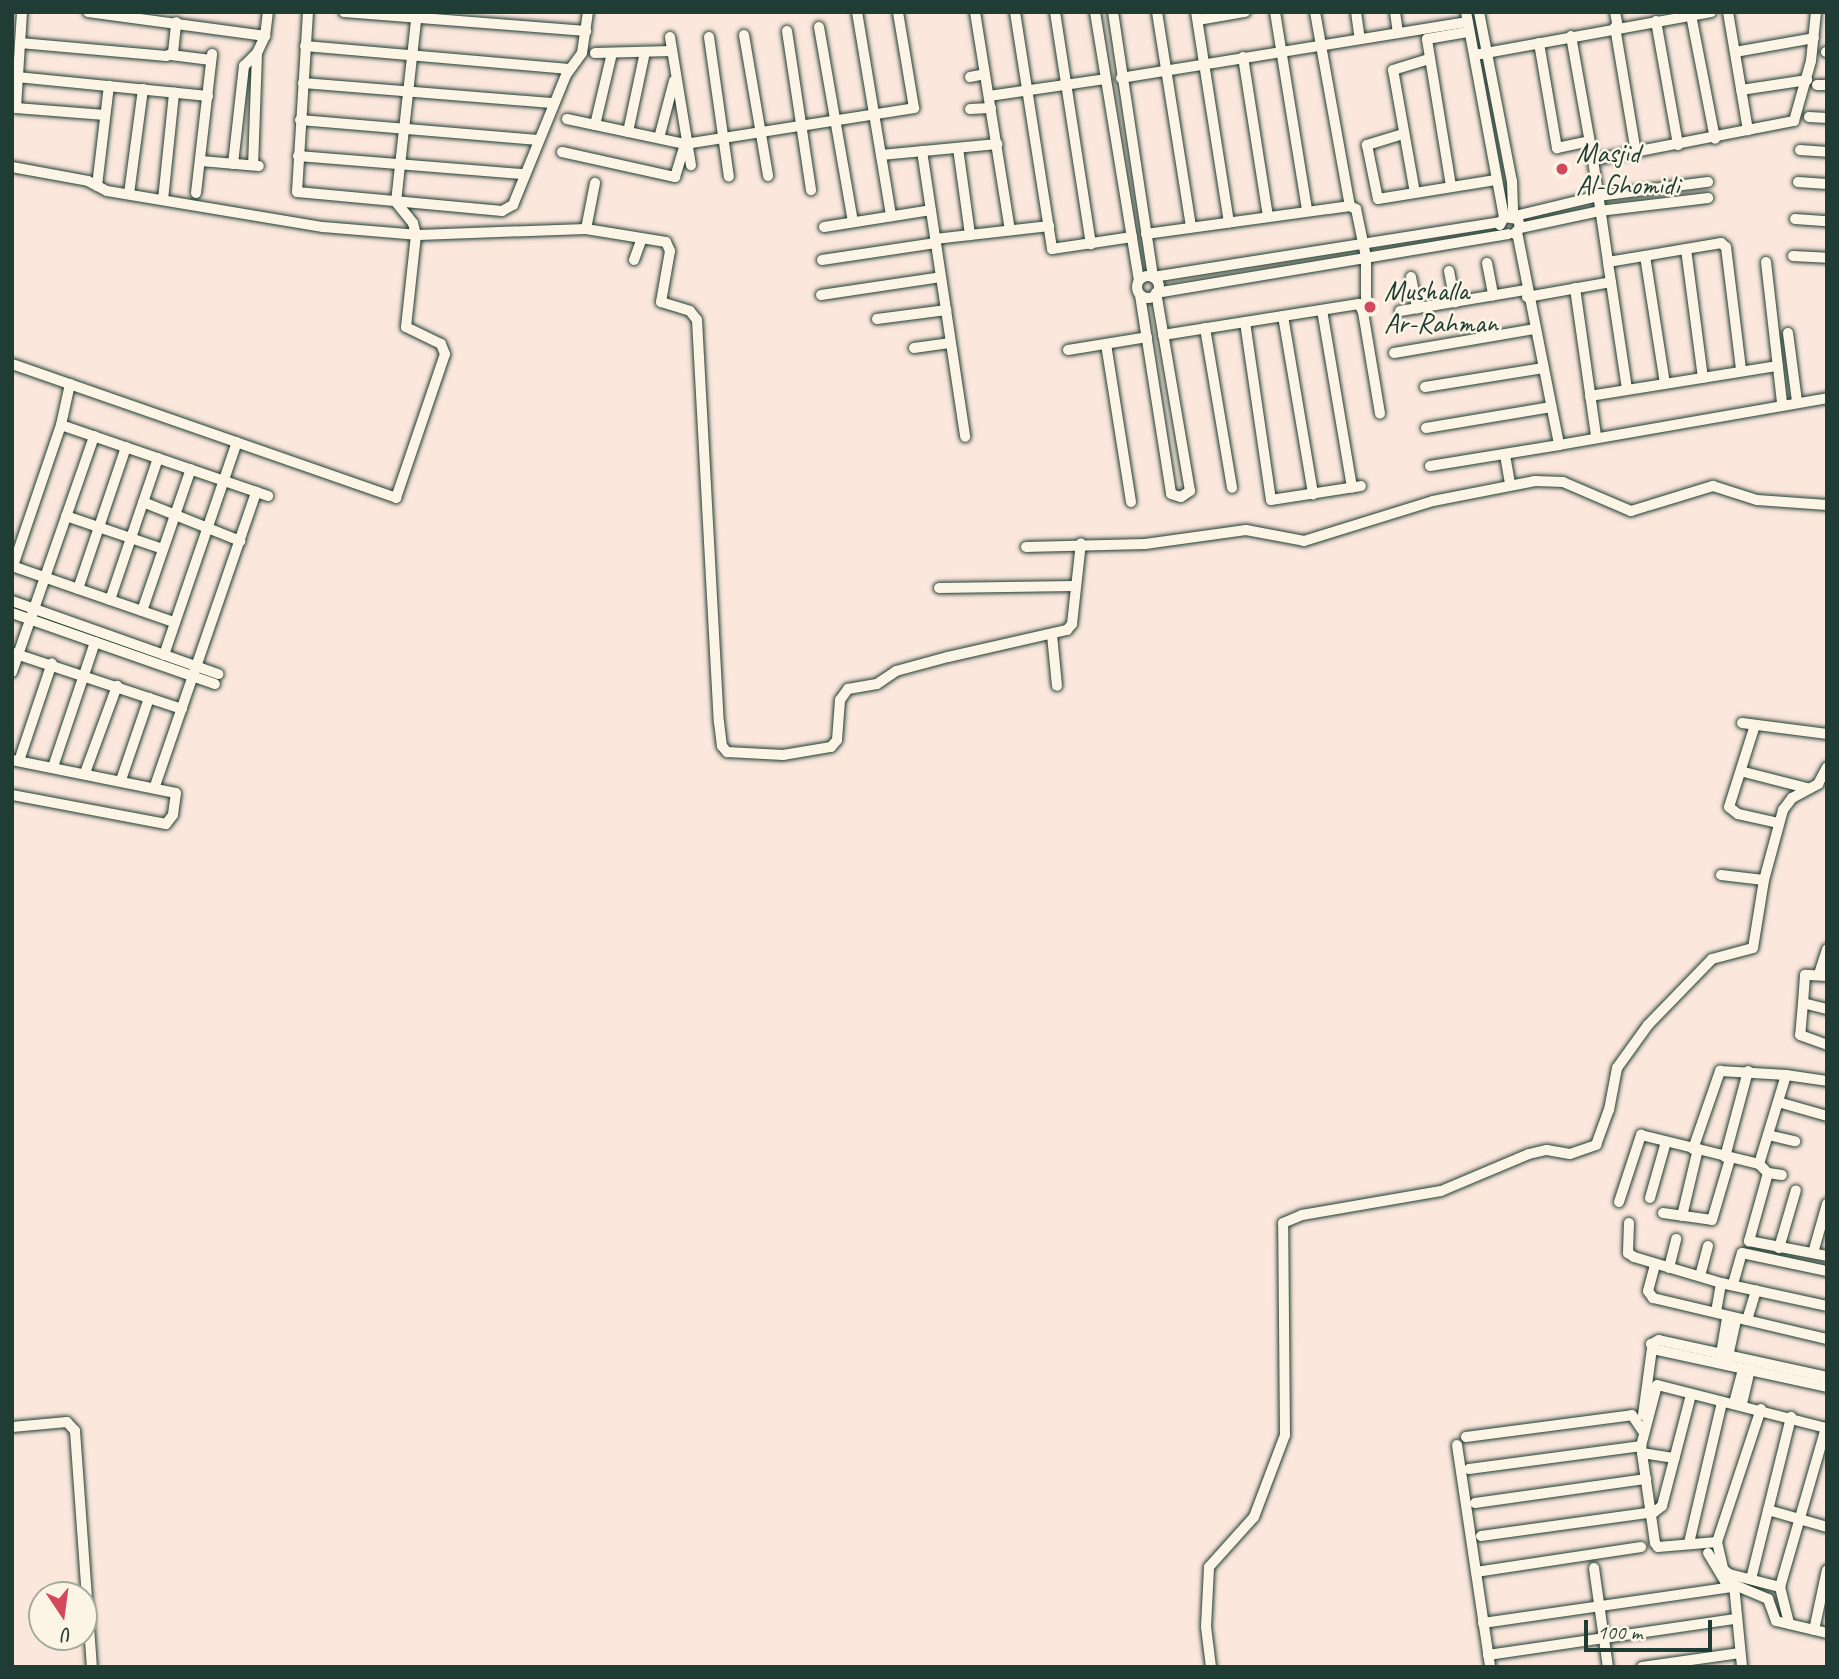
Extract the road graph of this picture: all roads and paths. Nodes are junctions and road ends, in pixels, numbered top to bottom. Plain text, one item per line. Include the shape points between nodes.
1 (22, 12) edge
2 (88, 12) edge
3 (268, 12) edge
4 (308, 12) edge
5 (344, 12) edge
6 (588, 12) edge
7 (857, 12) edge
8 (898, 12) edge
9 (975, 12) edge
10 (1015, 12) edge
11 (1055, 12) edge
12 (1095, 12) edge
13 (1112, 12) edge
14 (1157, 12) edge
15 (1275, 12) edge
16 (1315, 12) edge
17 (1356, 12) edge
18 (1395, 12) edge
19 (1479, 12) edge
20 (1615, 12) edge
21 (1711, 12) edge
22 (1728, 12) edge
23 (1816, 12) edge
24 (109, 13) edge
25 (1239, 13) edge
26 (415, 15) edge
27 (1691, 15) junction
28 (1197, 16) edge
29 (1656, 20) junction
30 (176, 22) junction
31 (1467, 22) edge
32 (819, 27) dead end
33 (1616, 27) junction
34 (787, 31) dead end
35 (586, 32) junction
36 (1398, 33) junction
37 (744, 35) dead end
38 (265, 36) junction
39 (1572, 36) junction
40 (670, 37) dead end
41 (709, 37) dead end
42 (1814, 38) junction
43 (1360, 39) junction
44 (20, 43) junction
45 (1539, 43) junction
46 (1320, 45) junction
47 (305, 46) junction
48 (672, 51) junction
49 (1282, 51) junction
50 (612, 52) junction
51 (645, 52) junction
52 (1735, 52) junction
53 (257, 53) junction
54 (595, 53) dead end
55 (1486, 53) junction
56 (410, 54) junction
57 (171, 55) junction
58 (1475, 55) junction
59 (1243, 57) junction
60 (1429, 59) junction
61 (1204, 64) junction
62 (569, 69) junction
63 (1166, 70) junction
64 (985, 74) junction
65 (675, 75) junction
66 (18, 77) junction
67 (970, 77) dead end
68 (1121, 78) junction
69 (1105, 79) junction
70 (303, 83) junction
71 (1817, 83) edge
72 (1067, 85) junction
73 (109, 86) junction
74 (143, 89) junction
75 (407, 90) junction
76 (1029, 90) junction
77 (1741, 90) junction
78 (174, 93) junction
79 (208, 96) junction
80 (989, 96) junction
81 (554, 103) junction
82 (991, 108) junction
83 (970, 109) dead end
84 (105, 115) junction
85 (874, 115) junction
86 (1808, 117) dead end
87 (1827, 118) edge
88 (567, 119) dead end
89 (300, 120) junction
90 (836, 120) junction
91 (595, 125) junction
92 (801, 128) junction
93 (404, 129) junction
94 (1748, 130) junction
95 (628, 132) junction
96 (761, 132) junction
97 (1404, 134) junction
98 (659, 138) junction
99 (724, 138) junction
100 (1715, 139) junction
101 (538, 140) junction
102 (1589, 141) junction
103 (685, 144) junction
104 (997, 144) junction
105 (1678, 145) junction
106 (958, 148) junction
107 (1800, 150) dead end
108 (922, 151) junction
109 (562, 152) dead end
110 (1636, 152) junction
111 (1827, 152) edge
112 (881, 155) junction
113 (298, 156) junction
114 (1593, 160) junction
115 (201, 161) junction
116 (233, 164) junction
117 (691, 165) dead end
118 (401, 166) junction
119 (12, 167) edge
120 (524, 174) junction
121 (768, 176) dead end
122 (729, 177) dead end
123 (1495, 180) junction
124 (1708, 182) dead end
125 (1798, 182) dead end
126 (595, 183) dead end
127 (1827, 184) edge
128 (97, 186) junction
129 (1451, 186) junction
130 (811, 190) dead end
131 (196, 193) dead end
132 (1415, 193) junction
133 (128, 194) junction
134 (1598, 196) junction
135 (1708, 198) dead end
136 (163, 200) junction
137 (396, 202) junction
138 (1567, 203) junction
139 (1350, 206) junction
140 (931, 210) junction
141 (1307, 210) junction
142 (1599, 211) junction
143 (891, 216) junction
144 (1268, 216) junction
145 (1570, 217) junction
146 (1508, 218) junction
147 (1795, 219) dead end
148 (1144, 220) junction
149 (1827, 221) edge
150 (853, 222) junction
151 (1129, 222) junction
152 (1229, 222) junction
153 (1049, 226) junction
154 (824, 227) dead end
155 (1191, 228) junction
156 (586, 229) junction
157 (1010, 230) junction
158 (1515, 231) junction
159 (1146, 234) junction
160 (416, 235) junction
161 (970, 235) junction
162 (642, 237) junction
163 (1132, 237) junction
164 (936, 241) junction
165 (1367, 243) junction
166 (1091, 244) junction
167 (1686, 249) junction
168 (1370, 256) junction
169 (1645, 256) junction
170 (1793, 256) dead end
171 (1827, 258) edge
172 (634, 260) dead end
173 (822, 260) dead end
174 (1488, 262) dead end
175 (1608, 262) junction
176 (1766, 262) dead end
177 (1230, 265) junction
178 (1449, 271) dead end
179 (1410, 276) dead end
180 (941, 277) junction
181 (1153, 277) junction
182 (1139, 281) junction
183 (1233, 282) junction
184 (1611, 282) junction
185 (1575, 288) junction
186 (1156, 293) junction
187 (1527, 293) junction
188 (821, 295) dead end
189 (1140, 295) junction
190 (1493, 295) junction
191 (1455, 302) junction
192 (1361, 307) junction
193 (1417, 309) junction
194 (946, 310) junction
195 (1322, 310) junction
196 (1399, 311) dead end
197 (1283, 316) junction
198 (877, 319) dead end
199 (1245, 322) junction
200 (1205, 328) junction
201 (1534, 329) junction
202 (1788, 333) dead end
203 (1164, 335) junction
204 (1147, 337) junction
205 (951, 343) junction
206 (1106, 344) junction
207 (914, 348) dead end
208 (1068, 350) dead end
209 (1394, 353) dead end
210 (12, 364) edge
211 (1778, 366) junction
212 (1543, 368) junction
213 (1741, 370) junction
214 (1703, 377) junction
215 (1665, 383) junction
216 (70, 384) junction
217 (1425, 387) dead end
218 (1627, 388) junction
219 (1590, 396) junction
220 (1827, 398) edge
221 (1797, 401) junction
222 (1782, 402) junction
223 (1551, 407) junction
224 (1380, 414) dead end
225 (61, 425) junction
226 (1426, 428) dead end
227 (94, 436) junction
228 (1596, 436) junction
229 (965, 437) dead end
230 (237, 442) junction
231 (1559, 445) junction
232 (126, 447) junction
233 (1505, 455) junction
234 (158, 458) junction
235 (1430, 466) dead end
236 (191, 469) junction
237 (224, 481) junction
238 (1510, 484) junction
239 (1232, 488) dead end
240 (256, 492) junction
241 (1312, 494) junction
242 (268, 496) dead end
243 (143, 502) junction
244 (1131, 502) dead end
245 (1827, 505) edge
246 (175, 515) junction
247 (66, 516) junction
248 (98, 528) junction
249 (207, 528) junction
250 (130, 539) junction
251 (240, 541) junction
252 (1081, 543) junction
253 (1026, 547) dead end
254 (163, 550) junction
255 (12, 566) edge
256 (45, 577) junction
257 (1074, 586) junction
258 (939, 587) dead end
259 (78, 589) junction
260 (110, 600) junction
261 (12, 601) edge
262 (34, 608) junction
263 (142, 611) junction
264 (12, 613) edge
265 (30, 620) junction
266 (174, 622) junction
267 (1052, 635) junction
268 (95, 642) junction
269 (15, 654) edge
270 (164, 655) junction
271 (52, 663) junction
272 (12, 672) edge
273 (195, 672) junction
274 (83, 674) junction
275 (216, 679) dead end
276 (1057, 686) dead end
277 (117, 687) junction
278 (149, 698) junction
279 (182, 709) junction
280 (1742, 723) dead end
281 (1755, 725) junction
282 (1827, 734) edge
283 (15, 760) edge
284 (53, 767) junction
285 (1827, 767) edge
286 (1744, 772) junction
287 (85, 773) junction
288 (121, 780) junction
289 (155, 786) junction
290 (1807, 788) junction
291 (12, 795) edge
292 (1779, 823) junction
293 (1721, 875) dead end
294 (1764, 880) junction
295 (1827, 949) edge
296 (1823, 975) edge
297 (1803, 1003) junction
298 (1827, 1009) edge
299 (1827, 1045) edge
300 (1748, 1071) junction
301 (1786, 1075) junction
302 (1827, 1081) edge
303 (1778, 1102) junction
304 (1827, 1116) edge
305 (1768, 1135) junction
306 (1795, 1141) dead end
307 (1666, 1142) junction
308 (1696, 1149) junction
309 (1728, 1158) junction
310 (1759, 1164) junction
311 (1768, 1173) junction
312 (1782, 1175) dead end
313 (1796, 1190) dead end
314 (1650, 1198) dead end
315 (1619, 1202) dead end
316 (1827, 1204) edge
317 (1663, 1213) dead end
318 (1682, 1216) junction
319 (1629, 1223) dead end
320 (1676, 1239) dead end
321 (1708, 1246) dead end
322 (1779, 1248) junction
323 (1813, 1253) junction
324 (1827, 1256) edge
325 (1655, 1265) junction
326 (1669, 1268) junction
327 (1827, 1271) edge
328 (1700, 1276) junction
329 (1721, 1283) junction
330 (1733, 1284) junction
331 (1756, 1290) junction
332 (1827, 1306) edge
333 (1716, 1312) junction
334 (1737, 1319) junction
335 (1827, 1339) edge
336 (1723, 1360) junction
337 (1747, 1370) junction
338 (1827, 1377) edge
339 (1827, 1387) edge
340 (1691, 1395) junction
341 (1722, 1402) junction
342 (1738, 1404) junction
343 (1761, 1409) junction
344 (1791, 1417) junction
345 (12, 1427) edge
346 (1642, 1430) junction
347 (1466, 1437) dead end
348 (1457, 1445) dead end
349 (1641, 1450) junction
350 (1675, 1458) junction
351 (1469, 1469) dead end
352 (1646, 1479) junction
353 (1475, 1503) dead end
354 (1768, 1510) junction
355 (1654, 1512) junction
356 (1799, 1518) junction
357 (1827, 1527) edge
358 (1481, 1536) dead end
359 (1717, 1542) junction
360 (1689, 1543) junction
361 (1641, 1548) dead end
362 (1708, 1553) dead end
363 (1594, 1568) dead end
364 (1827, 1570) edge
365 (1476, 1572) junction
366 (1752, 1575) dead end
367 (1733, 1586) junction
368 (1780, 1587) junction
369 (1600, 1605) junction
370 (1735, 1619) junction
371 (1483, 1623) junction
372 (1789, 1624) junction
373 (1814, 1630) junction
374 (1827, 1633) edge
375 (1604, 1638) junction
376 (1740, 1653) junction
377 (1488, 1655) junction
378 (92, 1667) edge
379 (1211, 1667) edge
380 (1490, 1667) edge
381 (1608, 1667) edge
382 (1642, 1667) edge
383 (1742, 1667) edge

1 - 44 street
2 - 24 street
3 - 38 street
4 - 47 street
5 - 26 street
6 - 35 street
7 - 85 street
8 - 85 street via 914,108
9 - 64 street via 975,42
10 - 76 street
11 - 72 street
12 - 69 street
13 - 68 street
14 - 63 street
15 - 49 street
16 - 46 street
17 - 43 street
18 - 36 street
19 - 55 street
20 - 33 street
21 - 27 street
22 - 52 street
23 - 42 street
24 - 30 street
25 - 28 street
26 - 35 street
26 - 56 street
27 - 29 street
27 - 100 street
28 - 61 street
29 - 33 street
29 - 105 street
30 - 38 street
30 - 57 street
31 - 36 street
31 - 58 street
31 - 60 street via 1429,37
32 - 90 street
33 - 39 street
33 - 110 street
34 - 92 street
35 - 62 street via 582,53
36 - 43 street
37 - 96 street
38 - 53 street
39 - 45 street
39 - 102 street
40 - 48 street
41 - 99 street
42 - 52 street
42 - 71 street
43 - 46 street
44 - 57 street
44 - 66 street
45 - 55 street
45 - 102 street via 1557,148
46 - 49 street
46 - 139 street
47 - 56 street
47 - 70 street
48 - 51 street
48 - 65 street
49 - 59 street
49 - 141 street
50 - 51 street
50 - 54 street
50 - 91 street
51 - 95 street
52 - 77 street
53 - 116 street via 244,66
53 - 116 street via 256,165
55 - 58 street
55 - 146 street via 1512,181
56 - 62 street
56 - 75 street
57 - 79 street via 212,57
58 - 123 street
59 - 61 street
59 - 144 street
60 - 97 street via 1394,67
60 - 129 street
61 - 63 street
61 - 152 street
62 - 81 street
63 - 68 street
63 - 155 street
64 - 67 street
64 - 80 street
65 - 98 street
65 - 103 street
66 - 73 street
66 - 84 street via 15,106 19,110
68 - 148 street
69 - 72 street
69 - 151 street
70 - 75 street
70 - 89 street
71 - 77 street
71 - 94 street via 1794,121
72 - 76 street
72 - 166 street
73 - 74 street
73 - 84 street
74 - 78 street
74 - 133 street
75 - 81 street
75 - 93 street
76 - 80 street
76 - 153 street
77 - 94 street
78 - 79 street
78 - 136 street
79 - 115 street
80 - 82 street
81 - 101 street
82 - 83 street
82 - 104 street
84 - 128 street
85 - 90 street
85 - 112 street
86 - 87 street
88 - 91 street
89 - 93 street
89 - 113 street
90 - 92 street
90 - 150 street
91 - 95 street
92 - 96 street
92 - 130 street
93 - 101 street
93 - 118 street
94 - 100 street
95 - 98 street
96 - 99 street
96 - 121 street
97 - 132 street
97 - 132 street via 1368,142 1372,177 1378,199
98 - 103 street
99 - 103 street
99 - 122 street
100 - 105 street
101 - 120 street
102 - 114 street
103 - 109 street via 675,177
103 - 117 street
104 - 106 street
104 - 157 street
105 - 110 street
106 - 108 street
106 - 161 street
107 - 111 street
108 - 112 street
108 - 140 street
110 - 114 street
112 - 143 street
113 - 118 street
113 - 137 street via 300,194
114 - 134 street
115 - 116 street
115 - 131 street
118 - 120 street
118 - 137 street
119 - 128 street
120 - 137 street via 508,211
123 - 129 street
123 - 146 street
124 - 134 street
125 - 127 street
126 - 156 street
128 - 133 street
129 - 132 street
133 - 136 street
134 - 138 street
134 - 142 street
135 - 142 street
136 - 160 street via 314,226
137 - 160 street via 413,223
138 - 145 street
138 - 146 street
139 - 141 street
139 - 165 street via 1356,209
140 - 143 street
140 - 164 street
141 - 144 street
142 - 145 street
142 - 175 street
143 - 150 street
144 - 152 street
145 - 158 street
146 - 158 street
146 - 158 street
146 - 165 street
147 - 149 street
148 - 151 street
148 - 159 street
150 - 154 street
151 - 163 street
152 - 155 street
153 - 157 street
153 - 166 street via 1052,249
155 - 159 street
156 - 160 street
156 - 162 street
157 - 161 street
158 - 168 street
158 - 187 street
159 - 181 street
160 - 230 street via 406,327 441,344 445,354 396,498
161 - 164 street
162 - 172 street
162 - 267 street via 664,241 670,248 662,304 690,311 696,320 705,514 725,750 783,755 831,747 837,740 840,700 848,689 877,684 896,671 948,657
163 - 166 street
163 - 182 street
164 - 173 street
164 - 180 street
165 - 168 street
165 - 177 street
167 - 169 street
167 - 213 street via 1721,243 1726,247
167 - 214 street
168 - 183 street
168 - 192 street via 1366,301
169 - 175 street
169 - 215 street
170 - 171 street
174 - 190 street
175 - 184 street
176 - 211 street
177 - 181 street
177 - 183 street
178 - 191 street
179 - 193 street
180 - 188 street
180 - 194 street
181 - 182 street
181 - 186 street
182 - 189 street
183 - 186 street
184 - 185 street
184 - 218 street
185 - 187 street
185 - 219 street
186 - 189 street
186 - 203 street
187 - 190 street
187 - 201 street
189 - 204 street
190 - 191 street
191 - 193 street
192 - 195 street
192 - 224 street
193 - 196 street
194 - 198 street
194 - 205 street
195 - 197 street
195 - 241 street via 1356,486
197 - 199 street
197 - 241 street
199 - 200 street
199 - 241 street via 1271,500
200 - 203 street
200 - 239 street
201 - 209 street
201 - 212 street
202 - 221 street
203 - 204 street via 1190,491 1181,497 1171,494
204 - 206 street
205 - 207 street
205 - 229 street
206 - 208 street
206 - 244 street
210 - 216 street
211 - 213 street
211 - 222 street
212 - 217 street
212 - 223 street
213 - 214 street
214 - 215 street
215 - 218 street
216 - 225 street
216 - 230 street
218 - 219 street
219 - 228 street
220 - 221 street
221 - 222 street
222 - 228 street
223 - 226 street
223 - 231 street
225 - 227 street
225 - 255 street
227 - 232 street
227 - 247 street
228 - 231 street
230 - 237 street
231 - 233 street
232 - 234 street
232 - 248 street
233 - 235 street
233 - 238 street
234 - 236 street
234 - 243 street
236 - 237 street
236 - 246 street
237 - 240 street
237 - 249 street
238 - 245 street via 1563,482 1631,511 1713,486 1757,500
238 - 252 street via 1433,501 1304,541 1246,530 1145,544
240 - 242 street
240 - 251 street
243 - 246 street
243 - 250 street
246 - 249 street
246 - 254 street
247 - 248 street
247 - 256 street
248 - 250 street
248 - 259 street
249 - 251 street
249 - 266 street
250 - 254 street
250 - 260 street
251 - 273 street
252 - 253 street
252 - 257 street
254 - 263 street
255 - 256 street
256 - 259 street
256 - 262 street
257 - 258 street
257 - 267 street via 1072,624
259 - 260 street
260 - 263 street
261 - 262 street
262 - 265 street
262 - 270 street
263 - 266 street
264 - 265 street
265 - 268 street
265 - 269 street
266 - 270 street
267 - 276 street
268 - 273 street
268 - 274 street
269 - 271 street
269 - 272 street
270 - 273 street
271 - 274 street
271 - 283 street
273 - 275 street
273 - 279 street
274 - 277 street
274 - 284 street
277 - 278 street
277 - 287 street
278 - 279 street
278 - 288 street
279 - 289 street
280 - 281 street
281 - 282 street
281 - 286 street
283 - 284 street
284 - 287 street
285 - 290 street via 1818,783
286 - 290 street
286 - 292 street via 1730,810
287 - 288 street
288 - 289 street
289 - 291 street via 176,793 173,815 166,824
290 - 292 street via 1792,798
292 - 294 street
293 - 294 street
294 - 379 street via 1754,948 1712,959 1648,1025 1617,1068 1596,1145 1570,1154 1547,1150 1529,1154 1441,1191 1302,1215 1283,1223 1285,1435 1254,1517 1209,1567 1206,1627
295 - 296 street
296 - 297 street via 1805,975
297 - 298 street
297 - 299 street via 1799,1033
300 - 301 street
300 - 308 street via 1731,1069 1717,1074
300 - 309 street
301 - 302 street
301 - 303 street
303 - 304 street
303 - 305 street
305 - 306 street
305 - 310 street
307 - 308 street
307 - 314 street
307 - 315 street via 1648,1135 1637,1137
308 - 309 street
308 - 318 street
309 - 310 street
309 - 318 street via 1712,1220
310 - 311 street
311 - 312 street
311 - 322 street via 1748,1239
313 - 322 street
316 - 323 street
317 - 318 street
319 - 325 street via 1628,1253
320 - 326 street
321 - 328 street
322 - 323 street
323 - 324 street
325 - 326 street
325 - 333 street via 1651,1297
326 - 328 street
327 - 330 street via 1742,1253
328 - 329 street
329 - 330 street
329 - 333 street
330 - 331 street
331 - 332 street
331 - 334 street
333 - 334 street
334 - 335 street
334 - 336 street
336 - 337 street
336 - 338 street
336 - 346 street via 1652,1348
337 - 339 street
337 - 342 street
340 - 341 street
340 - 346 street via 1657,1385
340 - 350 street
341 - 342 street
341 - 360 street
342 - 343 street
343 - 344 street
343 - 359 street
344 - 354 street
344 - 356 street via 1826,1428
345 - 378 street via 67,1422 75,1431
346 - 347 street via 1632,1415
346 - 349 street
348 - 365 street
349 - 350 street
349 - 351 street
349 - 352 street
350 - 355 street via 1662,1506
352 - 353 street
352 - 355 street
354 - 356 street
354 - 366 street
355 - 358 street
355 - 360 street via 1656,1545
356 - 357 street
356 - 368 street
359 - 360 street
359 - 368 street via 1723,1569 1729,1574
361 - 365 street
362 - 367 street via 1718,1575
363 - 369 street
364 - 373 street
365 - 371 street
367 - 369 street
367 - 370 street
367 - 372 street via 1761,1593 1772,1605 1776,1621
368 - 372 street
369 - 371 street
369 - 375 street
370 - 375 street
370 - 376 street
371 - 377 street
372 - 373 street
373 - 374 street
375 - 377 street
375 - 381 street
376 - 382 street
376 - 383 street
377 - 380 street

